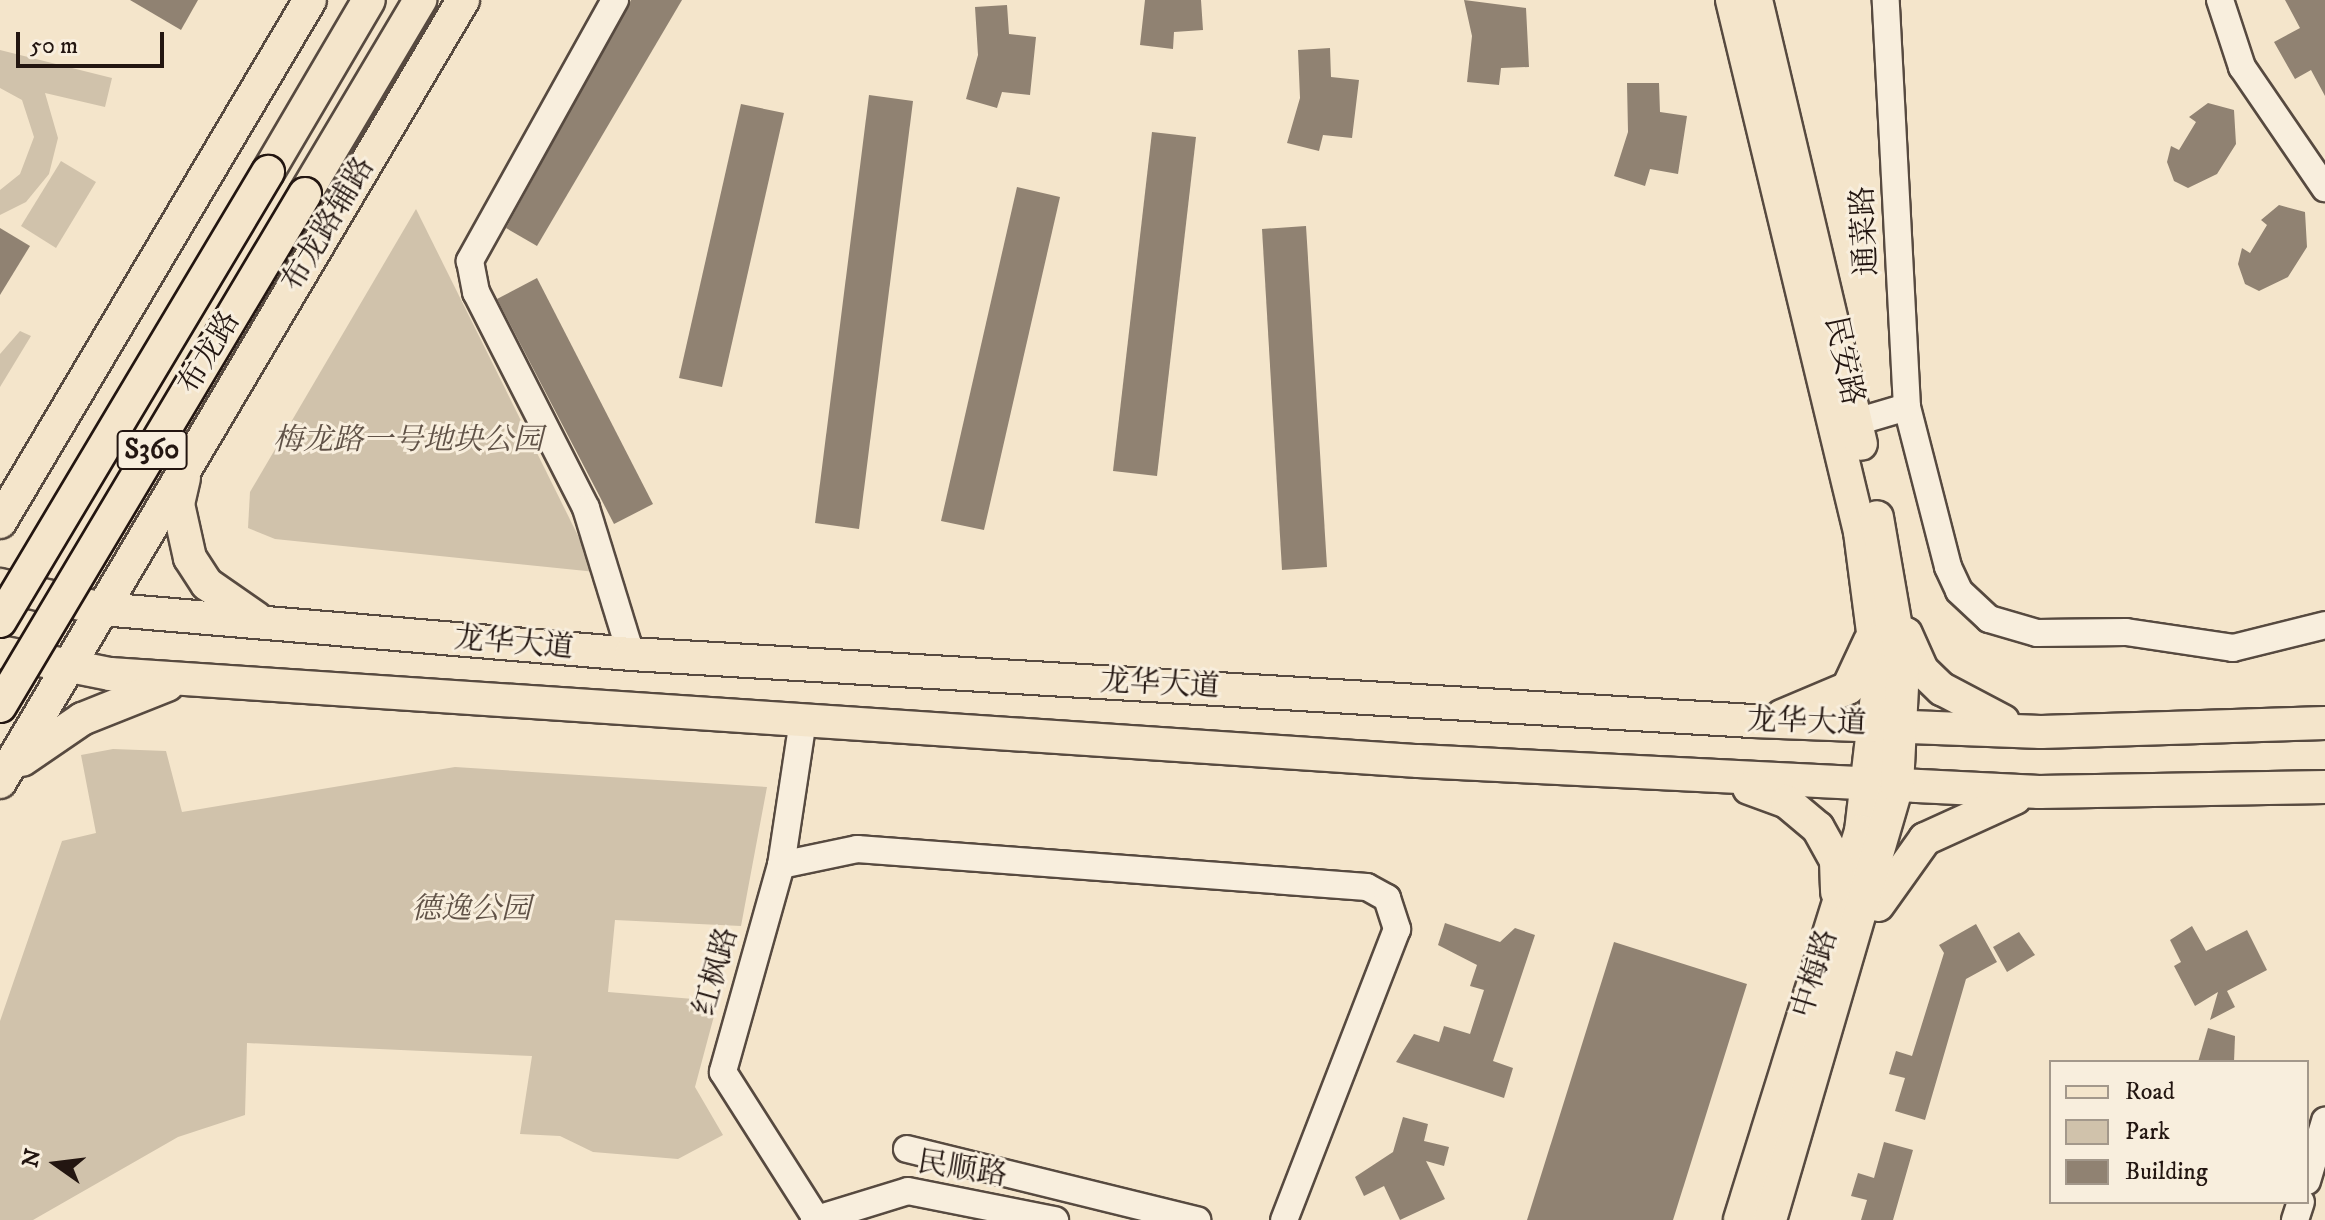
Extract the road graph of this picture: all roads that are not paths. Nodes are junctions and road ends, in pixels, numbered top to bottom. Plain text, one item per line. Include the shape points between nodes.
1 (310, 0) edge
2 (369, 0) edge
3 (420, 0) edge
4 (463, 0) edge
5 (615, 0) edge
6 (1732, 0) edge
7 (1756, 0) edge
8 (1886, 0) edge
9 (2220, 0) edge
10 (2325, 188) edge
11 (1907, 407) junction
12 (1856, 422) junction
13 (186, 466) junction
14 (13, 487) edge
15 (0, 522) edge
16 (1879, 582) junction
17 (0, 585) edge
18 (102, 609) junction
19 (0, 621) edge
20 (262, 622) junction
21 (2325, 625) edge
22 (0, 652) edge
23 (631, 654) junction
24 (66, 670) junction
25 (196, 680) junction
26 (0, 706) edge
27 (803, 720) junction
28 (1753, 721) junction
29 (2325, 723) edge
30 (1891, 726) junction
31 (2041, 732) junction
32 (1719, 778) junction
33 (0, 782) edge
34 (1884, 786) junction
35 (2325, 787) edge
36 (2039, 792) junction
37 (781, 865) junction
38 (1834, 913) junction
39 (1848, 961) junction
40 (2325, 1121) edge
41 (907, 1149) dead end
42 (2309, 1174) edge
43 (815, 1219) edge
44 (1055, 1220) edge
45 (1197, 1220) edge
46 (1284, 1220) edge
47 (1740, 1220) edge
48 (1770, 1220) edge

1 - 14 main road
2 - 19 main road, 布龙路 / S360, bridge
3 - 26 main road, 布龙路 / S360, bridge
4 - 13 main road, 布龙路辅路
5 - 23 street via 470,261 476,292 586,508
6 - 16 main road, 民安路
7 - 12 main road, 民安路
8 - 11 street, 通菜路
9 - 10 street via 2242,67
11 - 12 street
11 - 21 street, 通菜路 via 1948,567 1959,591 1989,619 2037,633 2126,632 2233,648
12 - 16 main road, 民安路
13 - 18 main road, 布龙路辅路
13 - 20 main road via 178,504 190,558 207,584
14 - 15 main road
16 - 28 main road via 1870,642 1851,684 1813,706
16 - 30 main road, 民安路
16 - 31 main road via 1922,670 1961,705
17 - 18 main road, 龙华大道
18 - 20 main road, 龙华大道
18 - 24 main road, 布龙路辅路
20 - 23 main road, 龙华大道
22 - 24 main road, 龙华大道
23 - 28 main road, 龙华大道
24 - 25 main road, 龙华大道
24 - 33 main road, 布龙路辅路
25 - 27 main road, 龙华大道
25 - 33 main road via 151,688 82,719
27 - 32 main road, 龙华大道
27 - 37 street, 红枫路
28 - 30 main road, 龙华大道
29 - 31 main road, 龙华大道
30 - 31 main road, 龙华大道
30 - 34 main road, 中梅路
32 - 34 main road, 龙华大道
32 - 38 main road via 1787,802 1818,828 1836,861
34 - 36 main road, 龙华大道
34 - 38 main road, 中梅路
34 - 39 main road, 中梅路
35 - 36 main road, 龙华大道
36 - 39 main road via 1977,811 1925,839 1894,875
37 - 43 street, 红枫路 via 723,1072
37 - 46 street via 857,849 1367,887 1387,898 1397,929
38 - 47 main road, 中梅路
39 - 48 main road, 中梅路
40 - 42 street
41 - 45 street
43 - 44 street, 民顺路 via 908,1191

